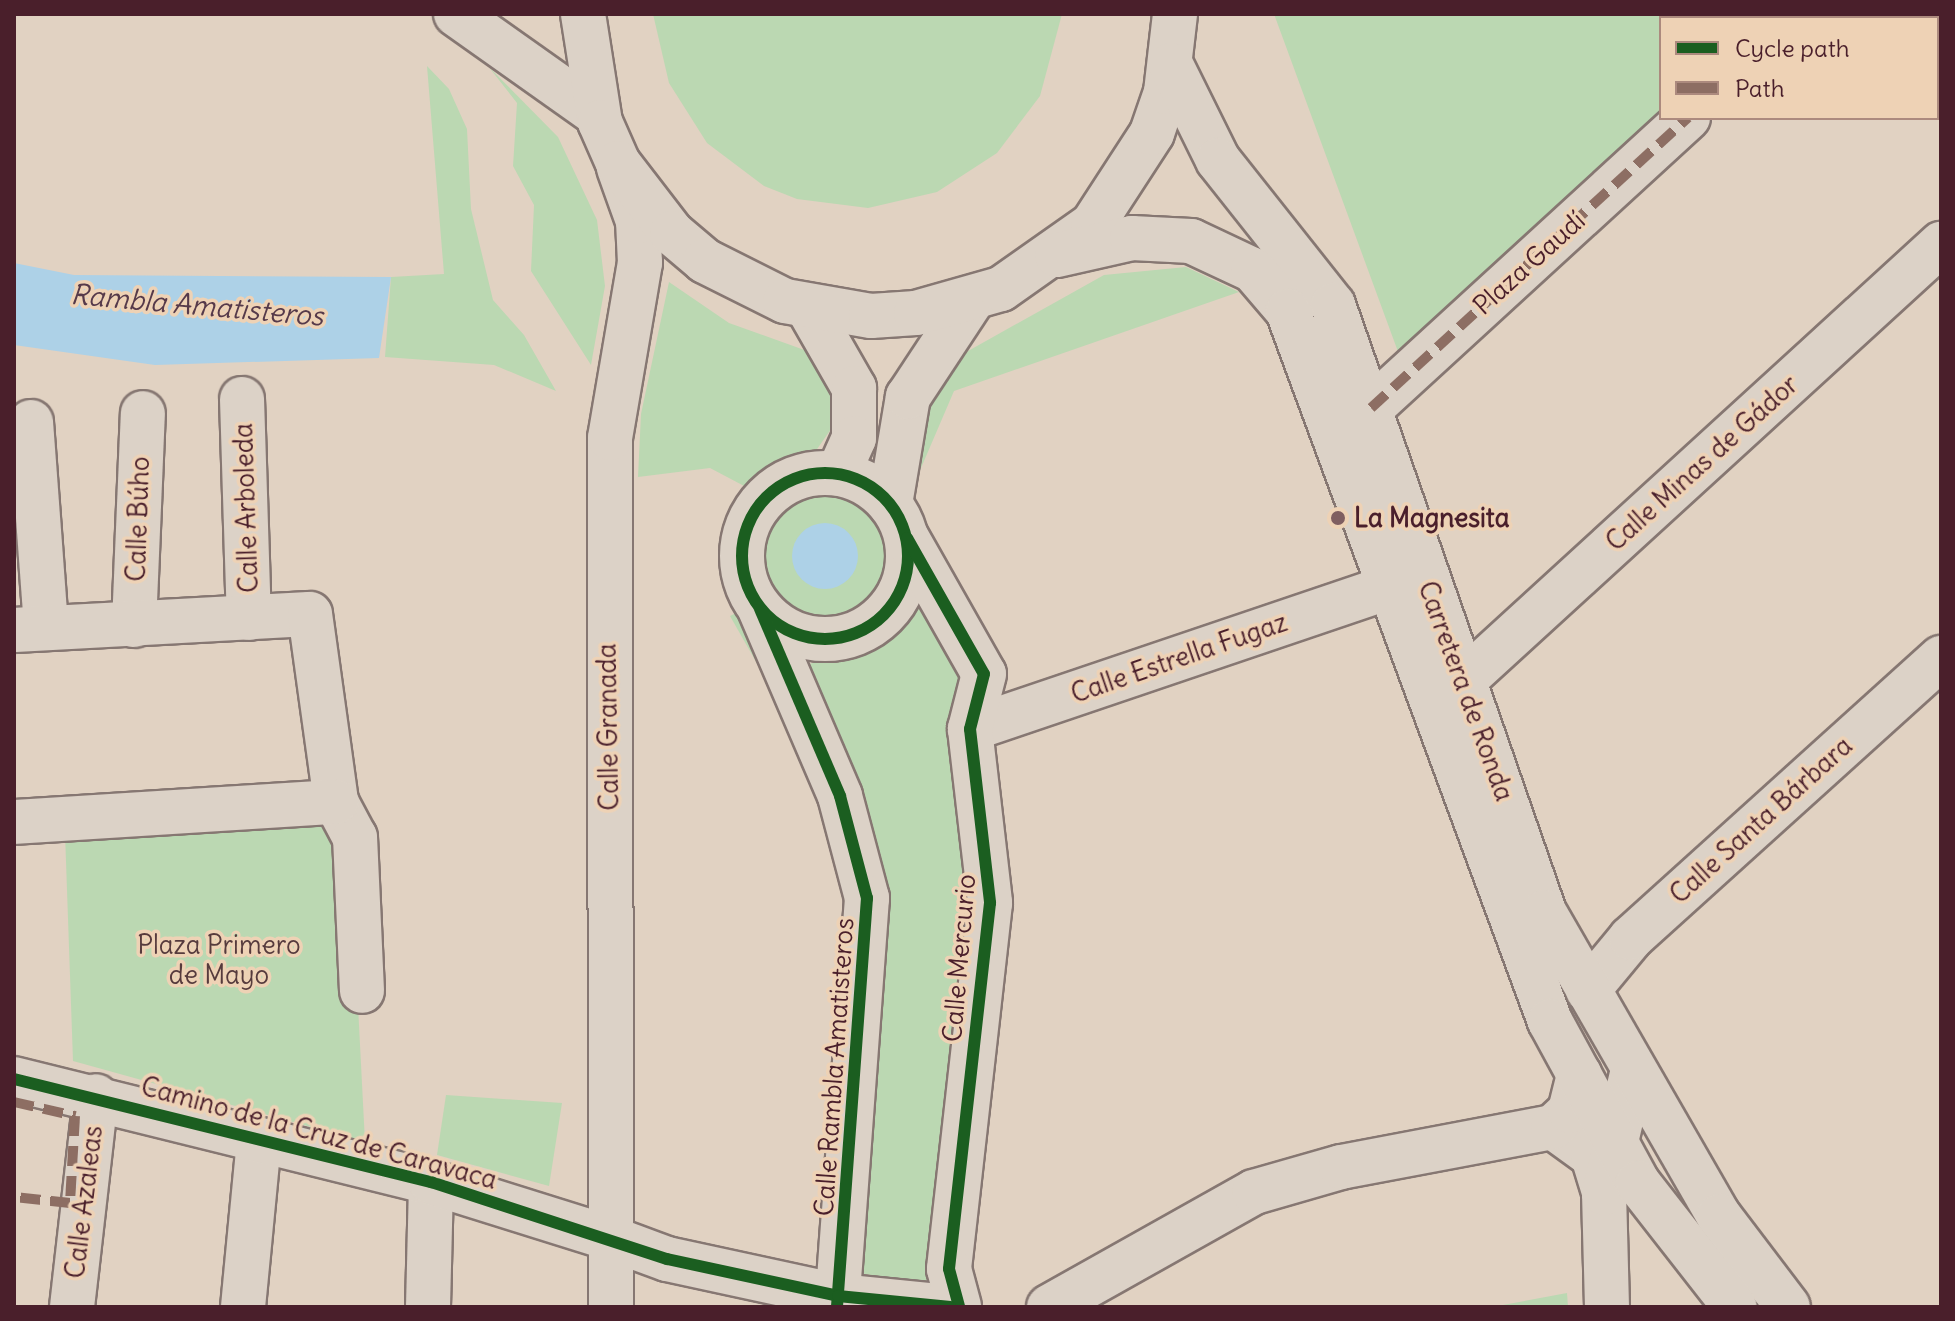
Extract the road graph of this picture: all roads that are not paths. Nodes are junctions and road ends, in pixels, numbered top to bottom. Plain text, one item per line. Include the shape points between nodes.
1 (456, 14) edge
2 (583, 14) edge
3 (1175, 14) edge
4 (1171, 65) junction
5 (597, 114) junction
6 (1686, 120) edge
7 (614, 154) junction
8 (1941, 244) edge
9 (1057, 255) junction
10 (972, 300) junction
11 (807, 306) junction
12 (242, 399) dead end
13 (1371, 408) junction
14 (143, 413) dead end
15 (31, 422) dead end
16 (838, 474) junction
17 (898, 521) junction
18 (1389, 587) junction
19 (760, 609) junction
20 (249, 618) junction
21 (134, 625) junction
22 (30, 628) edge
23 (1941, 658) edge
24 (1463, 681) junction
25 (970, 729) junction
26 (336, 802) junction
27 (14, 822) edge
28 (1588, 990) junction
29 (362, 991) dead end
30 (1579, 1074) junction
31 (1632, 1074) junction
32 (14, 1079) edge
33 (96, 1096) junction
34 (1553, 1127) junction
35 (1614, 1137) junction
36 (259, 1140) junction
37 (431, 1182) junction
38 (1621, 1188) junction
39 (610, 1238) junction
40 (838, 1302) edge
41 (72, 1307) edge
42 (243, 1307) edge
43 (428, 1307) edge
44 (611, 1307) edge
45 (950, 1307) edge
46 (959, 1307) edge
47 (1049, 1307) edge
48 (1607, 1307) edge
49 (1735, 1307) edge
50 (1788, 1307) edge

1 - 5 street
2 - 5 street
3 - 4 street
4 - 9 street via 1132,173 1093,224
4 - 13 street, Carretera de Ronda via 1226,173 1321,282
5 - 7 street
6 - 13 street, Plaza Gaudí
7 - 11 street via 642,200 705,261
7 - 39 street, Calle Granada via 638,221 640,263 610,438
8 - 24 street, Calle Minas de Gádor
9 - 10 street
9 - 18 street, Carretera de Ronda via 1164,236 1206,245 1262,279 1302,333
10 - 11 street via 871,316
10 - 17 street via 923,367 902,413
11 - 16 street via 854,388 854,438
12 - 20 street, Calle Arboleda
13 - 24 street, Carretera de Ronda
14 - 21 street, Calle Búho
15 - 22 street
16 - 17 street via 862,481
16 - 19 street via 789,481 753,515 742,563
17 - 19 street via 903,587 890,608 850,636 801,636
17 - 25 street, Calle Mercurio via 981,664 984,686
18 - 25 street, Calle Estrella Fugaz
18 - 30 street, Carretera de Ronda via 1512,926
19 - 40 street, Calle Rambla Amatisteros via 840,796 867,898
20 - 21 street
20 - 26 street via 310,614
21 - 22 street
23 - 28 street, Calle Santa Bárbara via 1631,938
24 - 28 street, Carretera de Ronda via 1544,912
25 - 46 street, Calle Mercurio via 990,903 949,1269
26 - 27 street
26 - 29 street via 355,837
28 - 31 street, Carretera de Ronda
30 - 34 street via 1570,1111
30 - 35 street, Carretera de Ronda
31 - 35 street
31 - 50 street, Carretera de Ronda via 1719,1216
32 - 33 street, Camino de la Cruz de Caravaca
33 - 36 street, Camino de la Cruz de Caravaca
33 - 41 street, Calle Azaleas
34 - 38 street via 1593,1156
34 - 47 street via 1341,1167 1254,1192
35 - 38 street, Carretera de Ronda
36 - 37 street, Camino de la Cruz de Caravaca
36 - 42 street
37 - 39 street, Camino de la Cruz de Caravaca
37 - 43 street
38 - 48 street
38 - 49 street, Carretera de Ronda
39 - 40 street, Camino de la Cruz de Caravaca via 667,1259
39 - 44 street, Calle Granada
40 - 45 street, Camino de la Cruz de Caravaca

